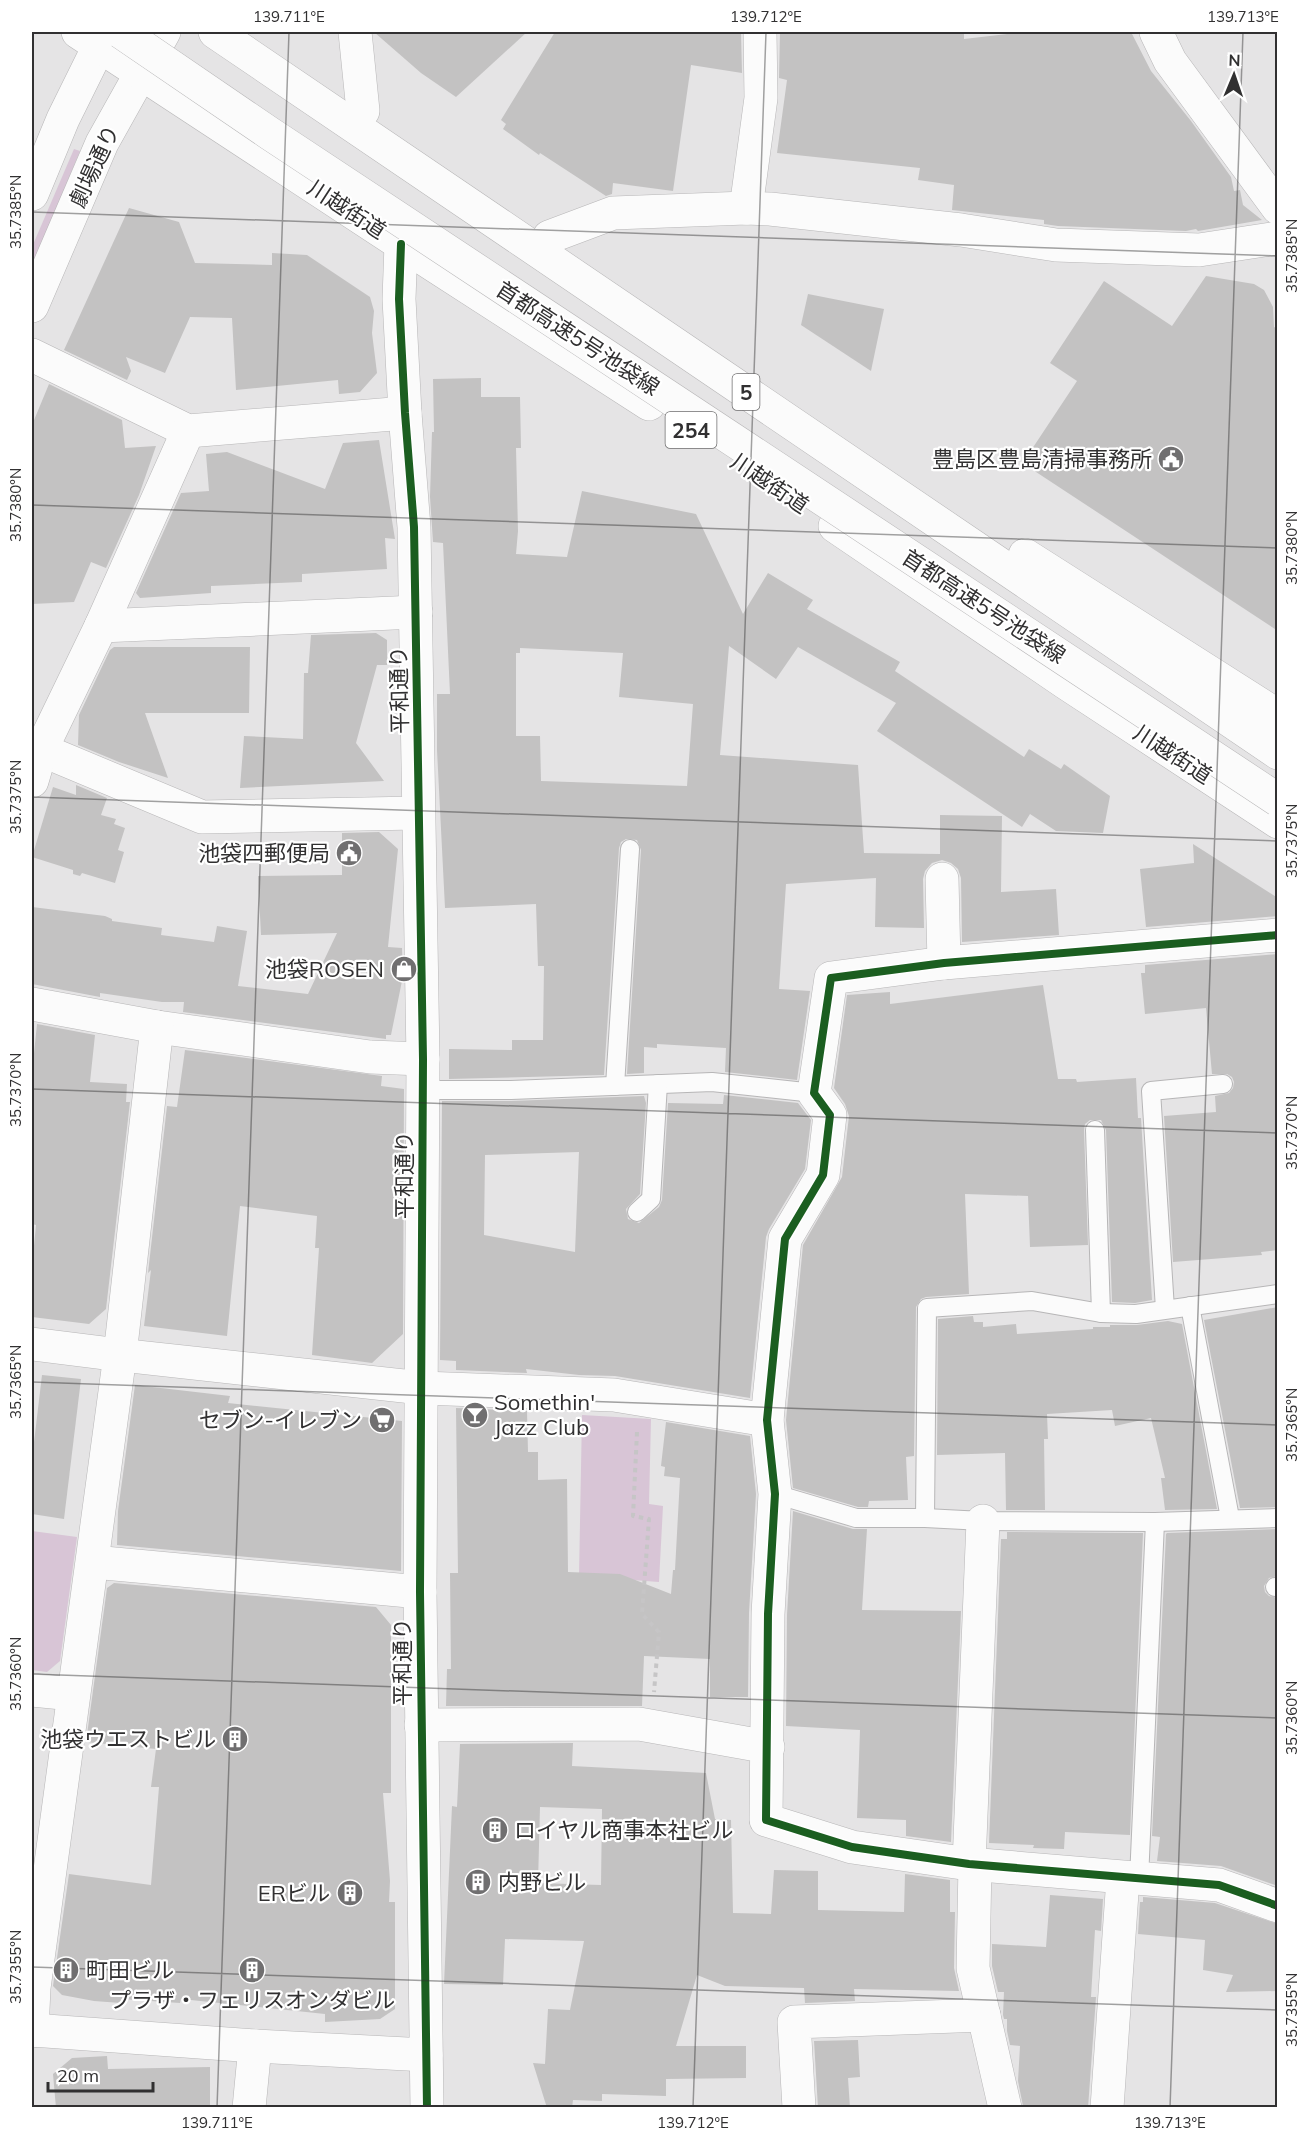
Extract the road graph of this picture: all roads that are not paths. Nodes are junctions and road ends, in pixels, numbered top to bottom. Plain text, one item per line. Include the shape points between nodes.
1 (165, 32) edge
2 (215, 32) edge
3 (247, 32) edge
4 (355, 32) edge
5 (760, 32) edge
6 (1156, 32) edge
7 (101, 35) edge
8 (141, 74) junction
9 (363, 111) junction
10 (32, 194) edge
11 (746, 208) junction
12 (1278, 208) edge
13 (549, 237) junction
14 (1278, 238) edge
15 (401, 244) junction
16 (32, 306) edge
17 (32, 355) edge
18 (405, 413) junction
19 (188, 431) junction
20 (416, 612) junction
21 (100, 626) junction
22 (1278, 716) edge
23 (36, 748) edge
24 (1278, 753) edge
25 (32, 781) edge
26 (1278, 800) edge
27 (418, 813) junction
28 (1278, 822) edge
29 (630, 849) dead end
30 (942, 879) dead end
31 (1278, 935) edge
32 (944, 963) junction
33 (32, 1004) edge
34 (157, 1027) junction
35 (422, 1075) junction
36 (658, 1084) junction
37 (1223, 1084) dead end
38 (615, 1086) junction
39 (814, 1093) junction
40 (1095, 1130) dead end
41 (637, 1212) dead end
42 (1278, 1294) edge
43 (1190, 1306) junction
44 (1165, 1309) junction
45 (1101, 1313) junction
46 (32, 1344) edge
47 (120, 1355) junction
48 (422, 1388) junction
49 (766, 1420) junction
50 (775, 1494) junction
51 (925, 1518) junction
52 (1230, 1518) junction
53 (1278, 1518) edge
54 (983, 1521) junction
55 (1155, 1522) junction
56 (93, 1562) junction
57 (420, 1592) junction
58 (32, 1690) edge
59 (73, 1694) junction
60 (421, 1725) junction
61 (768, 1747) junction
62 (972, 1864) junction
63 (1131, 1879) junction
64 (1278, 1906) edge
65 (984, 2015) junction
66 (32, 2031) edge
67 (255, 2046) junction
68 (426, 2055) junction
69 (249, 2108) edge
70 (427, 2108) edge
71 (799, 2108) edge
72 (1005, 2108) edge
73 (1107, 2108) edge

1 - 8 main road, 劇場通り
2 - 24 main road, 首都高速5号池袋線 / 5
3 - 9 main road
4 - 9 main road
5 - 11 main road via 761,98
6 - 12 main road via 1170,61
7 - 8 main road, 川越街道 / 254
7 - 10 main road, 劇場通り
7 - 26 main road, 首都高速5号池袋線 / 5, bridge via 279,140
8 - 15 main road, 川越街道 / 254
8 - 16 main road, 劇場通り via 102,143
9 - 13 main road
11 - 13 main road via 613,213
11 - 14 main road via 961,230 1056,245 1199,250
13 - 22 main road via 1017,550
15 - 18 main road, 平和通り via 399,299
15 - 28 main road, 川越街道 / 254 via 748,467 1066,684
17 - 19 main road
18 - 19 main road
18 - 20 main road, 平和通り
19 - 21 main road
20 - 21 main road
20 - 27 main road, 平和通り
21 - 23 main road
23 - 25 main road
23 - 27 main road via 202,817
27 - 35 main road, 平和通り
29 - 38 lane
30 - 32 main road
31 - 32 main road
32 - 39 main road via 831,978
33 - 34 main road
34 - 35 main road via 370,1057
34 - 47 main road
35 - 38 lane via 511,1090
35 - 48 main road, 平和通り
36 - 38 lane
36 - 39 lane via 712,1082
36 - 41 lane via 651,1199
37 - 44 lane via 1151,1091
39 - 49 main road via 830,1115 823,1175 785,1239
40 - 45 lane
42 - 43 lane
43 - 44 lane
43 - 52 lane
44 - 45 lane via 1136,1314
45 - 51 lane via 1032,1301 927,1308
46 - 47 main road
47 - 48 main road
47 - 56 main road
48 - 49 main road via 614,1395
48 - 57 main road, 平和通り
49 - 50 main road
50 - 51 lane via 856,1518
50 - 61 main road via 768,1614
51 - 54 lane
52 - 53 lane
52 - 55 lane
54 - 55 lane
54 - 62 main road
55 - 63 lane
56 - 57 main road
56 - 59 main road
57 - 60 main road, 平和通り
58 - 59 main road
59 - 66 main road via 34,1988
60 - 61 main road via 639,1724
60 - 68 main road, 平和通り
61 - 62 main road via 766,1820 852,1847
62 - 63 main road
62 - 65 main road via 973,1968
63 - 64 main road via 1219,1885
63 - 73 main road
65 - 71 main road via 794,2022
65 - 72 main road
66 - 67 main road
67 - 68 main road
67 - 69 main road
68 - 70 main road, 平和通り

